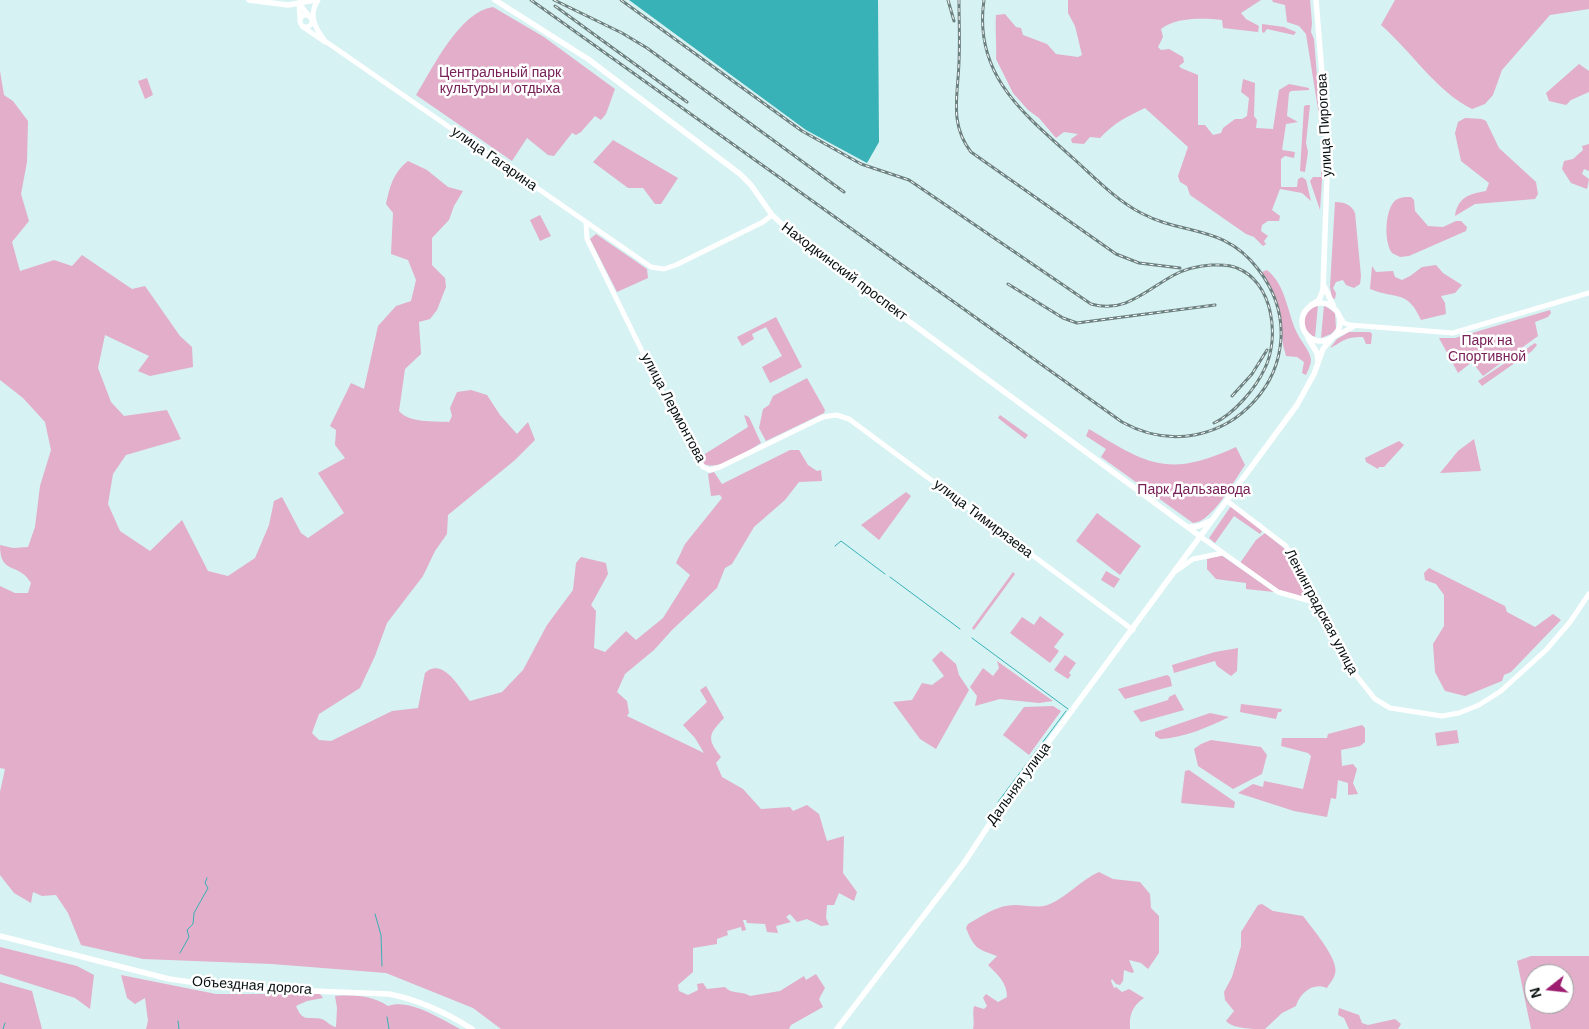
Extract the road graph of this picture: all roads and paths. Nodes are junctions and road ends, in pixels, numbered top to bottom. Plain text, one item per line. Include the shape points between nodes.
1 (249, 0) edge
2 (316, 0) edge
3 (495, 0) edge
4 (1316, 0) edge
5 (300, 4) junction
6 (312, 19) junction
7 (301, 23) junction
8 (329, 44) junction
9 (772, 215) junction
10 (586, 223) junction
11 (1324, 279) junction
12 (1589, 293) edge
13 (1311, 305) junction
14 (1337, 312) junction
15 (1356, 326) junction
16 (1304, 332) junction
17 (1334, 337) junction
18 (1316, 370) junction
19 (830, 415) joint
20 (1227, 501) junction
21 (1213, 520) junction
22 (1186, 526) junction
23 (1201, 537) junction
24 (1223, 553) junction
25 (1176, 571) junction
26 (1589, 594) edge
27 (1317, 604) junction
28 (1133, 630) junction
29 (0, 936) edge
30 (472, 1029) edge
31 (836, 1029) edge

1 - 5 main road
2 - 5 main road
2 - 6 main road
3 - 9 main road, Находкинский проспект via 588,59 740,174
4 - 11 main road, улица Пирогова via 1328,148
5 - 6 main road, улица Гагарина
5 - 7 main road
6 - 7 main road via 304,16
6 - 7 main road via 308,27
6 - 8 main road, улица Гагарина
7 - 8 main road, улица Гагарина
8 - 10 main road, улица Гагарина
9 - 10 main road, улица Гагарина via 676,265 660,270 645,264
9 - 22 main road, Находкинский проспект via 803,243
10 - 19 main road, улица Лермонтова via 587,239 703,467 710,470 720,468
11 - 13 main road via 1321,297
11 - 14 main road via 1326,293
12 - 15 main road via 1452,333
13 - 14 main road via 1328,304
13 - 16 main road via 1303,313
14 - 15 main road via 1344,323
14 - 17 main road via 1339,328
15 - 17 main road
16 - 17 main road via 1318,341
16 - 18 main road via 1317,353
17 - 18 main road, Дальняя улица via 1323,349
18 - 20 main road, Дальняя улица via 1297,405
19 - 28 main road, улица Тимирязева via 849,419
20 - 21 main road, Дальняя улица
20 - 27 main road, Ленинградская улица via 1286,546
21 - 22 main road via 1199,526
21 - 23 main road, Дальняя улица
22 - 23 main road, Находкинский проспект
23 - 24 main road
23 - 25 main road, Дальняя улица
24 - 25 main road via 1193,558
24 - 27 main road via 1278,592
25 - 28 main road, Дальняя улица
26 - 27 main road, Ленинградская улица via 1546,650 1501,691 1469,710 1442,716 1397,709 1379,702 1360,682
28 - 31 main road, Дальняя улица via 1000,808 964,863
29 - 30 main road, Объездная дорога via 169,980 234,988 390,994 438,1010

